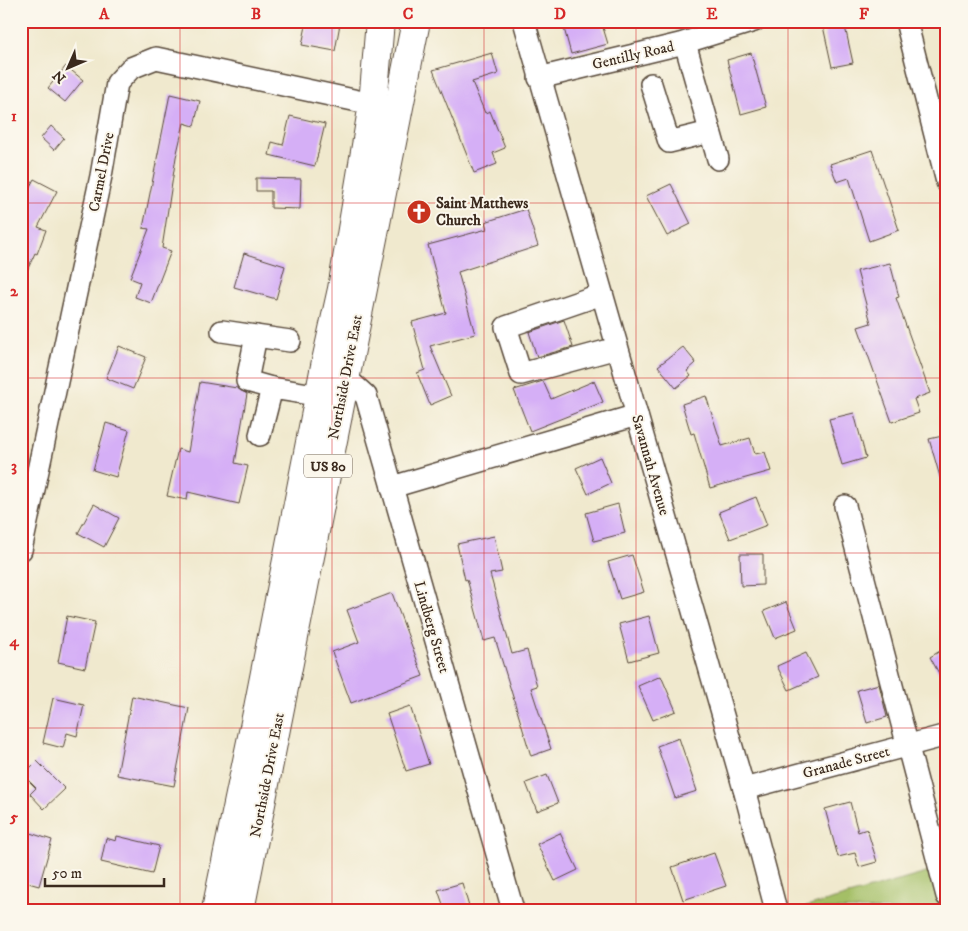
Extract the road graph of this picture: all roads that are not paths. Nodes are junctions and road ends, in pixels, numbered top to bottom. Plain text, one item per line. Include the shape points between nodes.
1 (380, 21) edge
2 (416, 21) edge
3 (524, 21) edge
4 (754, 21) edge
5 (910, 22) edge
6 (685, 43) junction
7 (539, 78) junction
8 (651, 84) dead end
9 (373, 104) junction
10 (399, 111) junction
11 (710, 132) junction
12 (718, 158) dead end
13 (947, 182) edge
14 (602, 294) junction
15 (222, 330) dead end
16 (256, 336) junction
17 (290, 342) dead end
18 (617, 348) junction
19 (336, 369) junction
20 (272, 388) junction
21 (321, 396) junction
22 (637, 415) junction
23 (260, 435) dead end
24 (392, 487) junction
25 (845, 506) dead end
26 (25, 507) edge
27 (21, 550) edge
28 (947, 734) edge
29 (906, 746) junction
30 (744, 789) junction
31 (947, 896) edge
32 (216, 910) edge
33 (240, 910) edge
34 (513, 910) edge
35 (776, 910) edge

1 - 9 main road, Northside Drive East / US 80
2 - 10 main road, Northside Drive East / US 80
3 - 7 street, Savannah Avenue
4 - 6 street, Gentilly Road
5 - 13 street
6 - 7 street, Gentilly Road
6 - 11 street
7 - 14 street, Savannah Avenue
8 - 11 street via 669,142
9 - 10 street, Carmel Drive
9 - 19 main road, Northside Drive East / US 80 via 342,289
9 - 26 street, Carmel Drive via 156,58 131,68 117,83 99,185
10 - 19 main road, Northside Drive East / US 80
11 - 12 street
14 - 18 street, Savannah Avenue
14 - 18 street via 506,327 521,374
15 - 16 street
16 - 17 street
16 - 20 street via 247,381
18 - 22 street, Savannah Avenue
19 - 21 main road, Northside Drive East / US 80
19 - 24 street, Lindberg Street via 366,396
19 - 33 main road, Northside Drive East / US 80
20 - 21 street
20 - 23 street
21 - 32 main road, Northside Drive East / US 80
22 - 24 street
22 - 30 street, Savannah Avenue
24 - 34 street, Lindberg Street
25 - 29 street
26 - 27 street, Carmel Drive
28 - 29 street, Granade Street
29 - 30 street, Granade Street
29 - 31 street
30 - 35 street, Savannah Avenue

